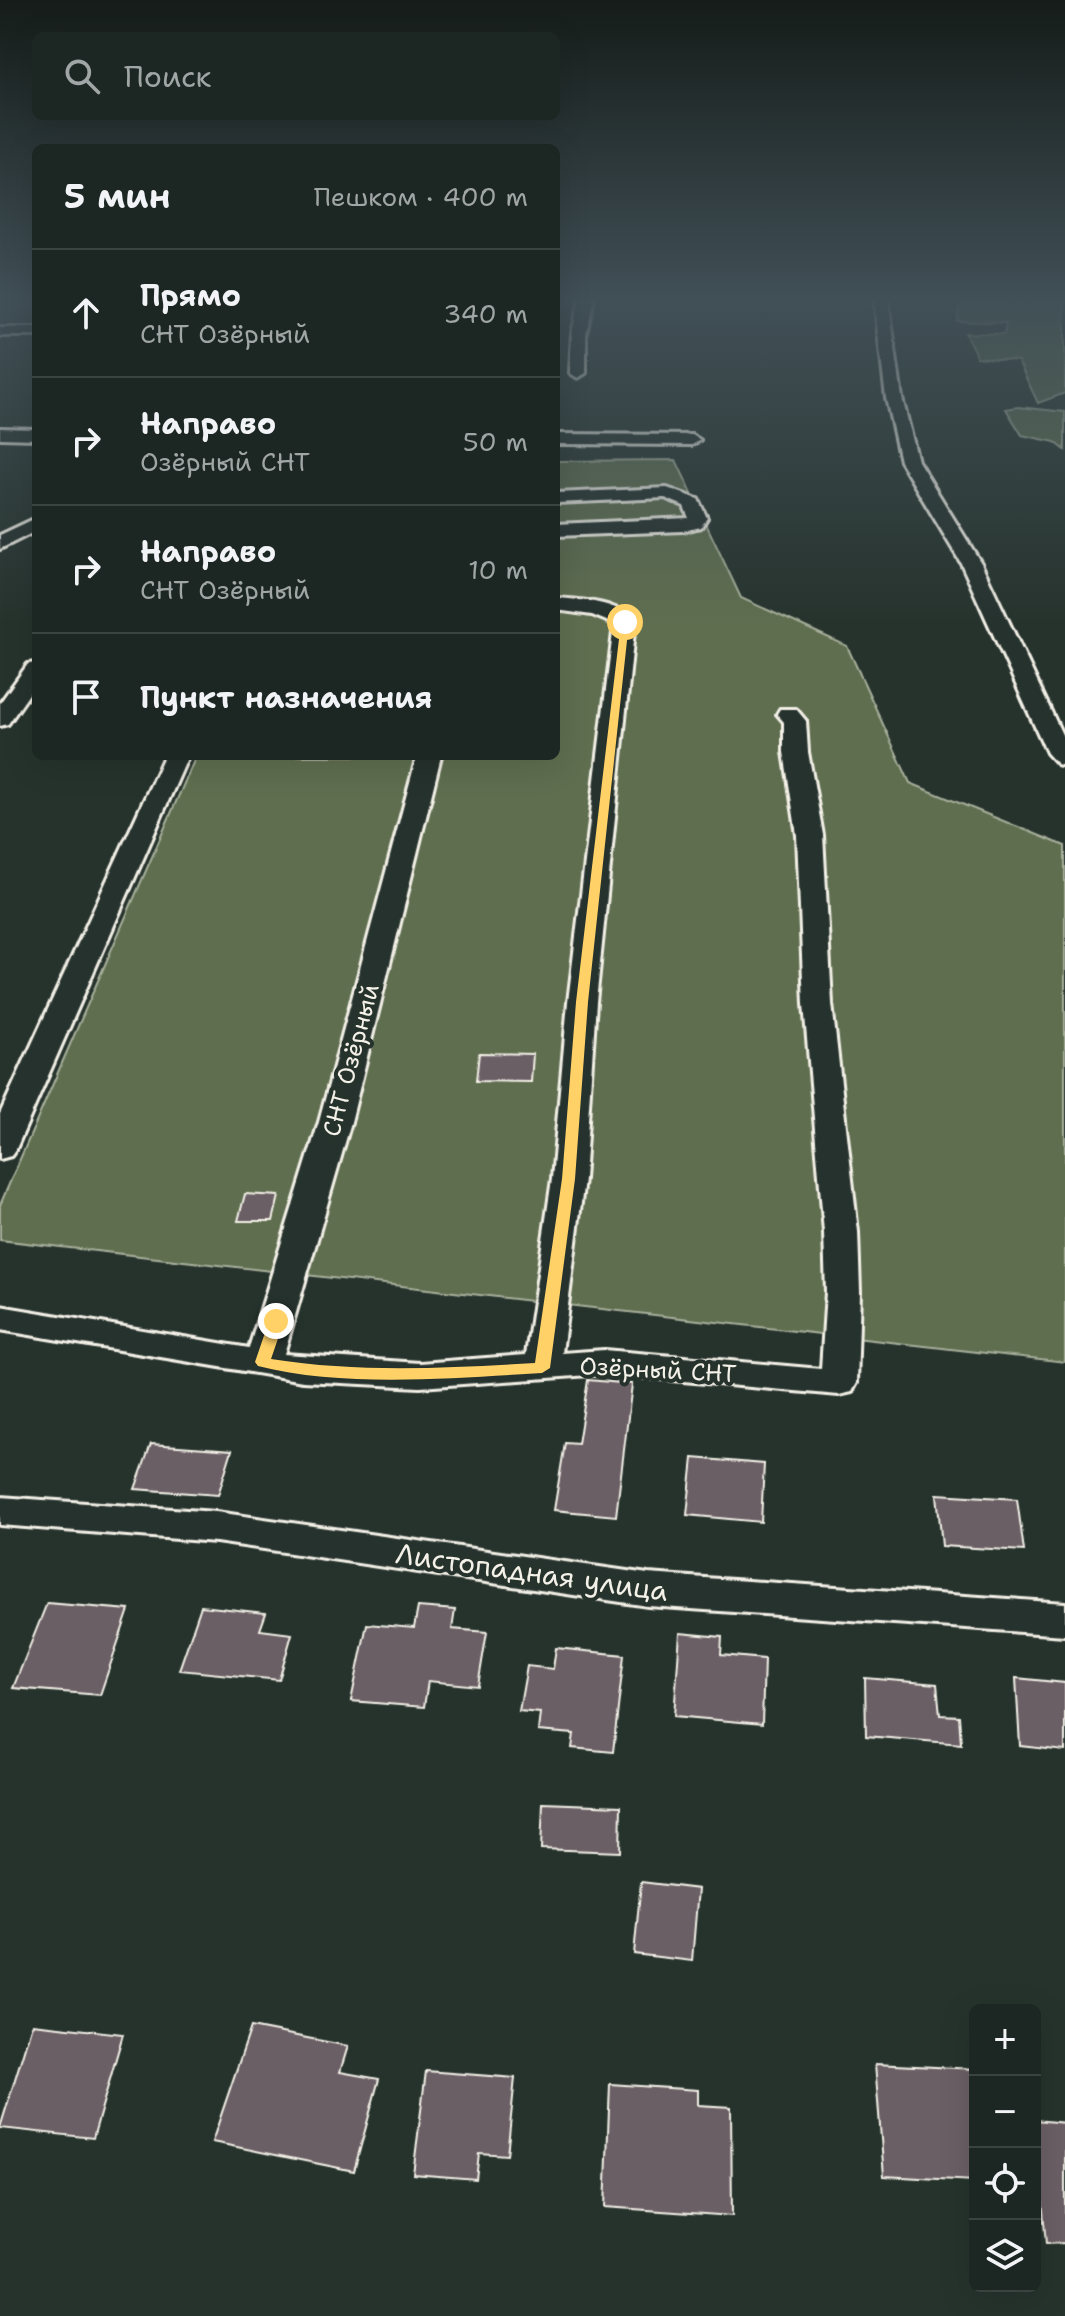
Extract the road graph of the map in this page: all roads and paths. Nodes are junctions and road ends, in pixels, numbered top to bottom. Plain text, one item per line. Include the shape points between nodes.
1 (896, 407) edge
2 (0, 433) edge
3 (32, 434) edge
4 (560, 439) edge
5 (692, 440) dead end
6 (560, 498) edge
7 (0, 525) edge
8 (32, 525) edge
9 (560, 530) edge
10 (0, 543) edge
11 (560, 605) edge
12 (32, 675) edge
13 (788, 714) dead end
14 (0, 719) edge
15 (1065, 759) edge
16 (174, 760) edge
17 (428, 760) edge
18 (0, 1149) edge
19 (0, 1318) edge
20 (263, 1362) junction
21 (542, 1368) junction
22 (0, 1511) edge
23 (1065, 1619) edge

1 - 15 street via 909,461 971,563
2 - 3 street
4 - 5 street
6 - 9 street via 667,493 692,503 698,518 683,525
7 - 8 street
8 - 10 street
11 - 21 street via 625,622 582,1002 568,1179
12 - 14 street
13 - 21 street, Озёрный СНТ via 795,721 810,835 818,1004 841,1232 839,1383 604,1362
16 - 18 street
17 - 20 street, СНТ Озёрный via 335,1122
19 - 20 street, Озёрный СНТ
20 - 21 street, Озёрный СНТ via 420,1375
22 - 23 street, Листопадная улица via 216,1527 648,1590

